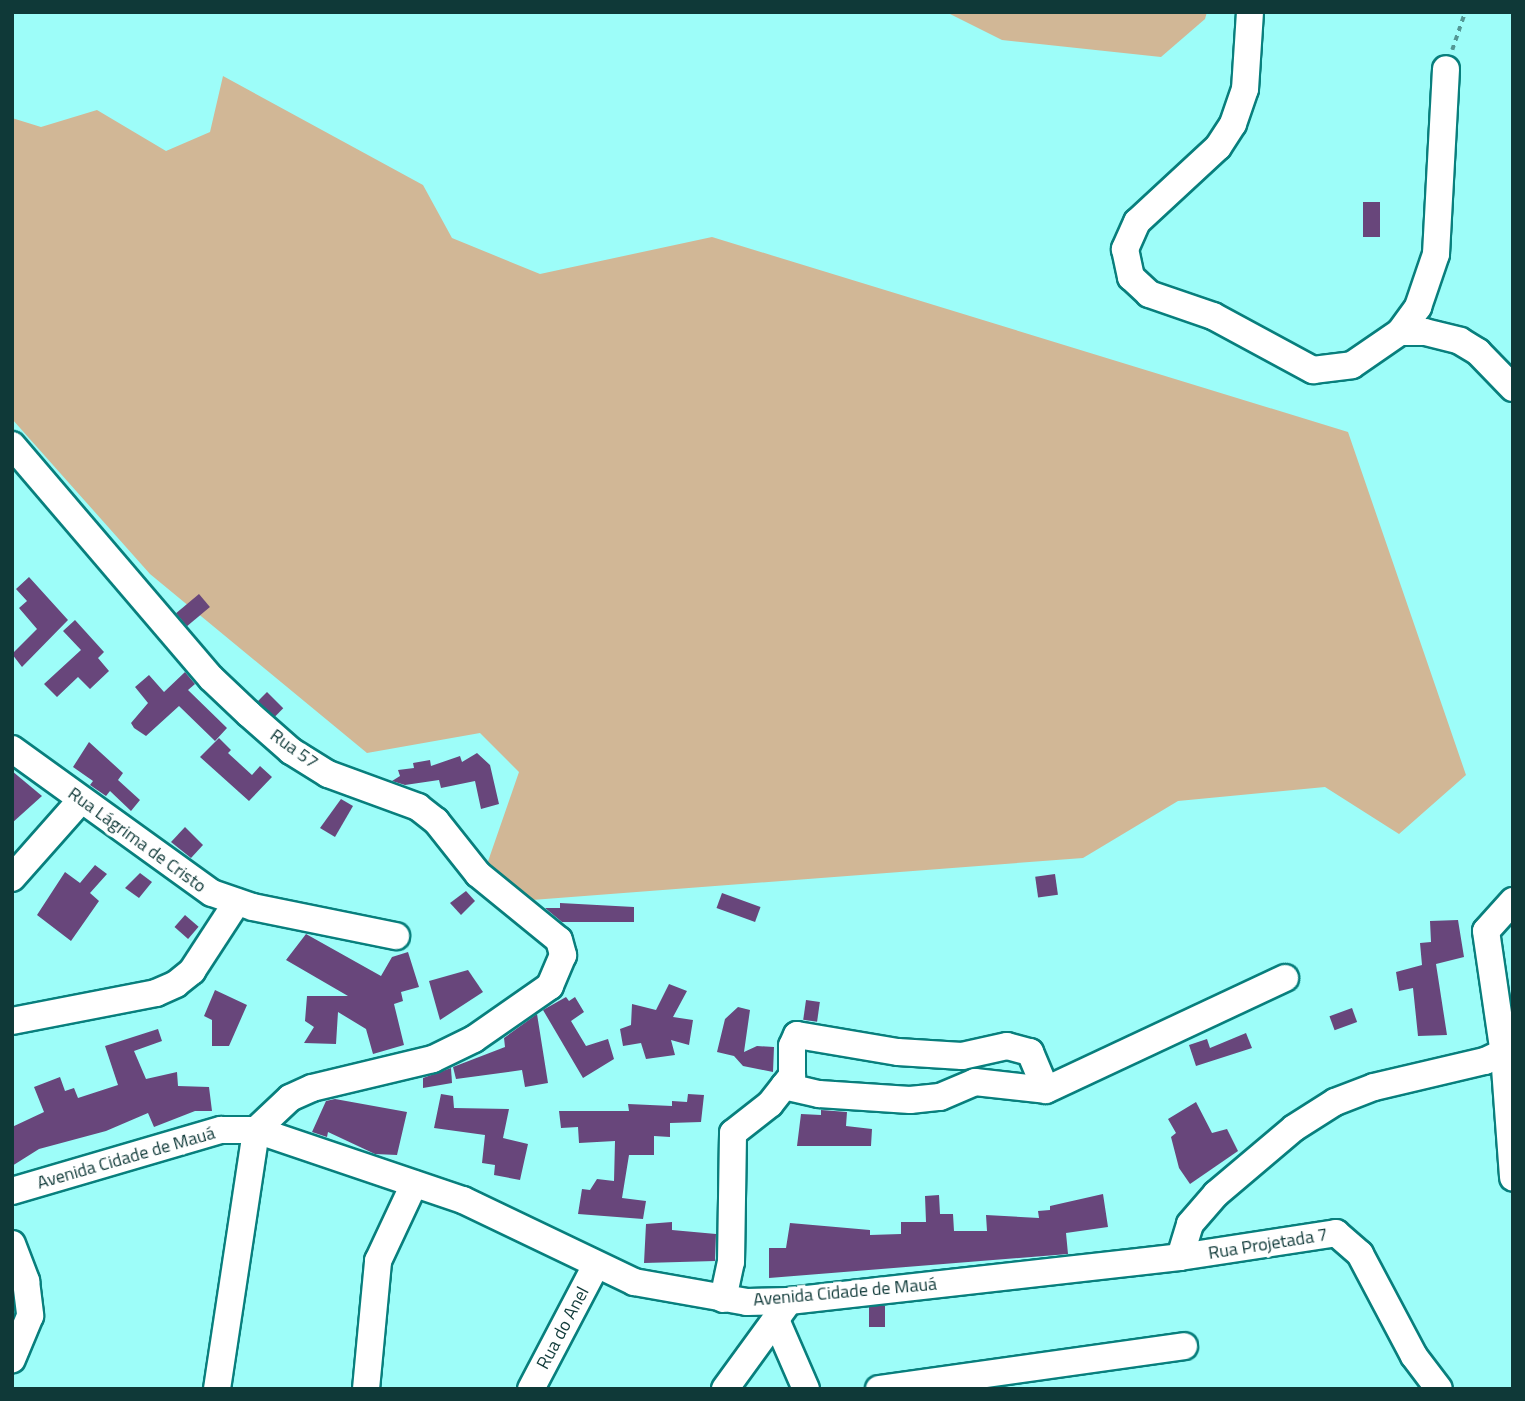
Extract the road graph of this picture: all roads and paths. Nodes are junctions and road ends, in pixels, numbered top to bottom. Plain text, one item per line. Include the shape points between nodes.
1 (1250, 12) edge
2 (1465, 12) edge
3 (1446, 69) joint
4 (1400, 332) junction
5 (1513, 388) edge
6 (12, 445) edge
7 (12, 749) edge
8 (81, 800) junction
9 (12, 878) edge
10 (1513, 901) edge
11 (237, 902) junction
12 (396, 936) dead end
13 (1285, 978) dead end
14 (12, 1021) edge
15 (1508, 1051) edge
16 (783, 1086) junction
17 (1046, 1090) junction
18 (256, 1130) junction
19 (1513, 1178) edge
20 (414, 1184) junction
21 (12, 1191) edge
22 (12, 1244) edge
23 (1180, 1257) junction
24 (595, 1267) junction
25 (723, 1299) junction
26 (782, 1311) junction
27 (1184, 1346) dead end
28 (12, 1359) edge
29 (217, 1389) edge
30 (366, 1389) edge
31 (531, 1389) edge
32 (725, 1389) edge
33 (806, 1389) edge
34 (879, 1389) edge
35 (1439, 1389) edge

1 - 4 street via 1245,89 1233,124 1218,146 1137,222 1125,249 1131,277 1149,294 1213,316 1313,370 1352,365
2 - 3 path
3 - 4 street via 1436,254 1418,307
4 - 5 street via 1441,334 1460,341 1478,352
6 - 18 street, Rua 57 via 211,678 249,714 291,751 328,774 418,807 436,821 478,874 559,940 560,970 550,986 524,1007 433,1059 312,1088 290,1098
7 - 8 street, Rua Lágrima de Cristo
8 - 9 street
8 - 11 street, Rua Lágrima de Cristo via 194,885
10 - 15 street via 1491,921 1488,943
11 - 12 street, Rua Lágrima de Cristo
11 - 14 street via 192,971 176,984 156,993
13 - 17 street
15 - 19 street
15 - 23 street via 1335,1102 1294,1128 1216,1194 1190,1224
16 - 17 street via 819,1094 910,1100 940,1097 975,1082
16 - 17 street via 792,1076 792,1046 797,1035 810,1035 898,1052 962,1056 1007,1046 1030,1052
16 - 25 street via 770,1104 733,1133 731,1262
18 - 20 street, Avenida Cidade de Mauá
18 - 21 street, Avenida Cidade de Mauá via 221,1130
18 - 29 street
20 - 24 street, Avenida Cidade de Mauá via 498,1215
20 - 30 street via 378,1261
22 - 28 street via 26,1281 30,1316
23 - 26 street, Avenida Cidade de Mauá
23 - 35 street, Rua Projetada 7 via 1336,1233 1360,1254 1414,1356
24 - 25 street, Avenida Cidade de Mauá via 665,1290
24 - 31 street, Rua do Anel
25 - 26 street, Avenida Cidade de Mauá
26 - 32 street
26 - 33 street
27 - 34 street

